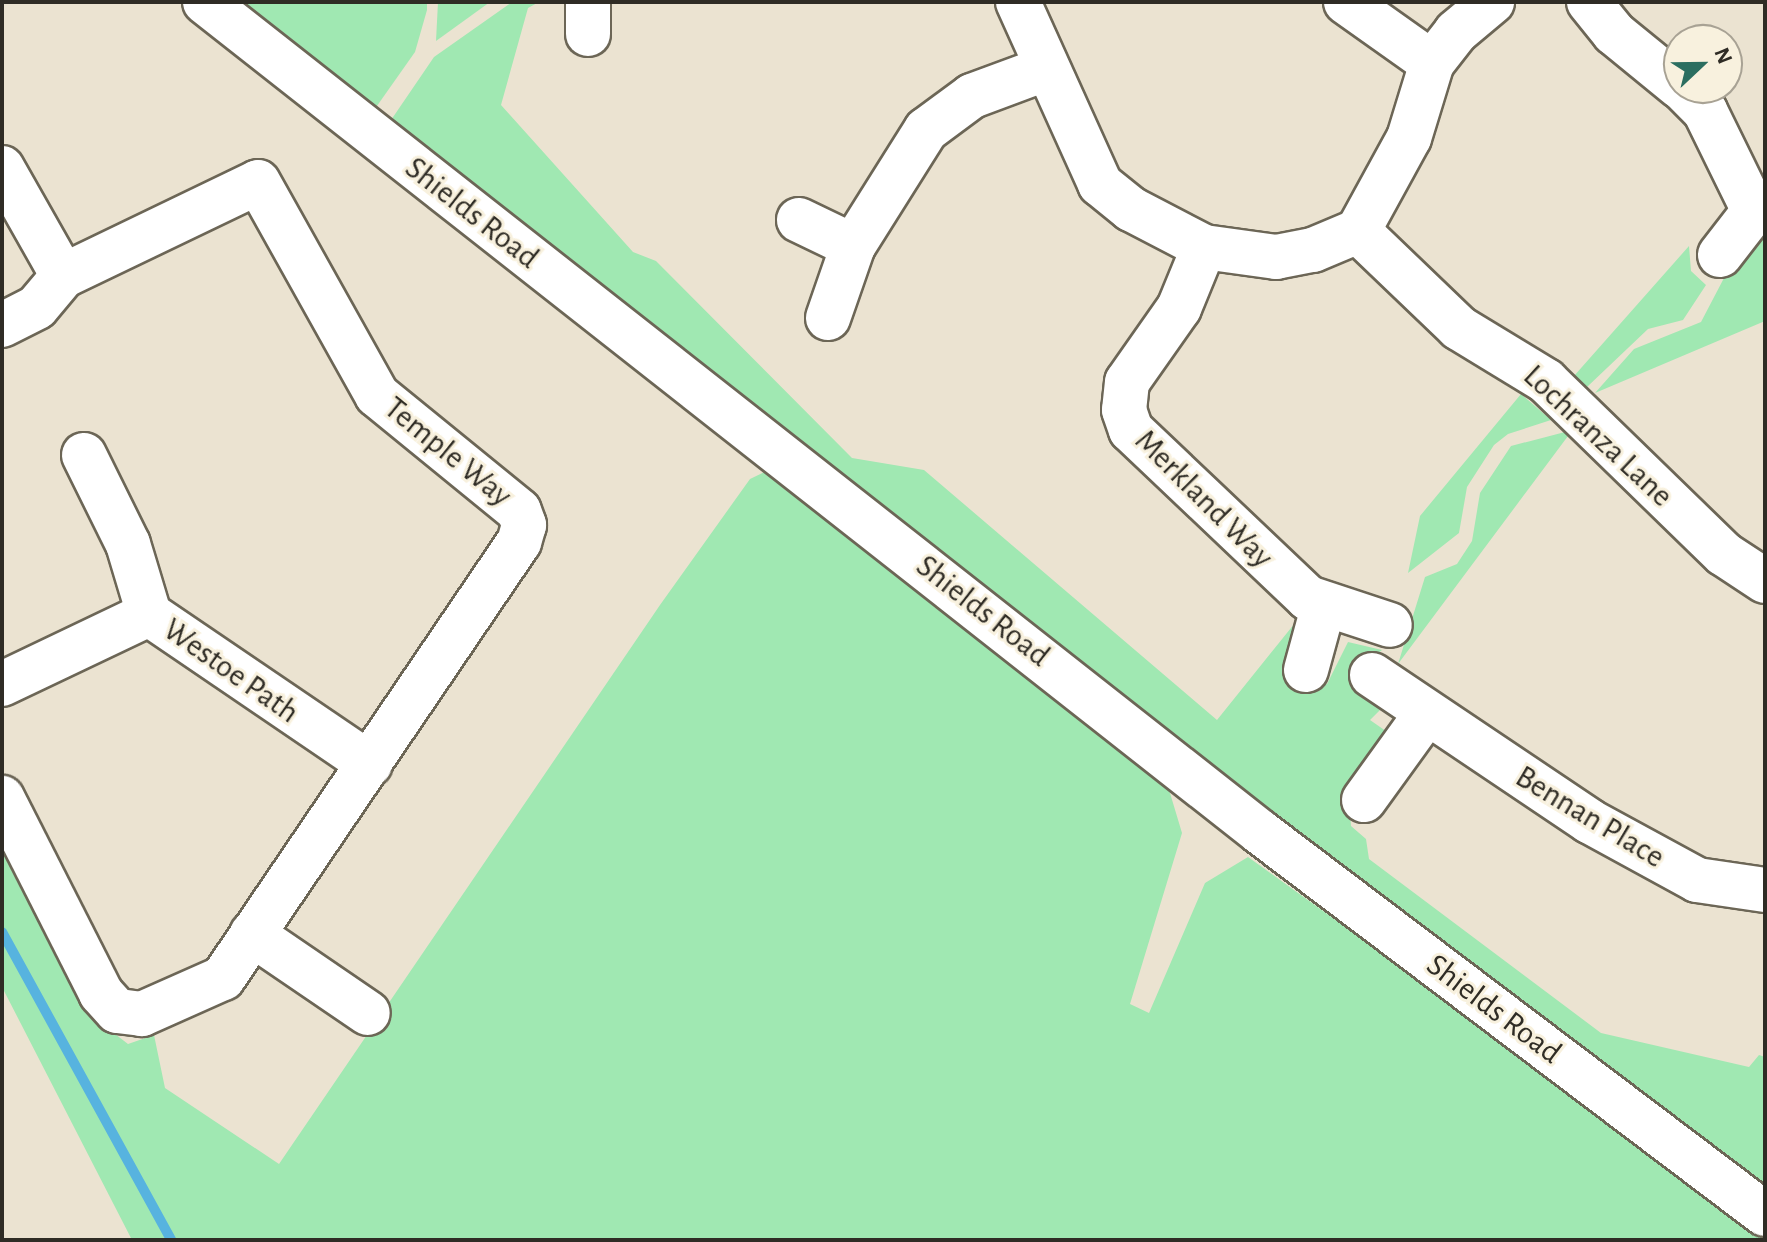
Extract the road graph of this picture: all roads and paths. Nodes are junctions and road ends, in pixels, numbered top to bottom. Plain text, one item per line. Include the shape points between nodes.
1 (205, 2) edge
2 (1018, 2) edge
3 (1346, 2) edge
4 (1492, 2) edge
5 (1589, 2) edge
6 (1432, 63) junction
7 (1045, 69) junction
8 (1663, 73) edge
9 (1698, 104) edge
10 (2, 168) edge
11 (1760, 211) edge
12 (799, 220) dead end
13 (1358, 231) junction
14 (853, 246) junction
15 (1204, 247) junction
16 (1720, 255) dead end
17 (63, 276) junction
18 (828, 318) dead end
19 (2, 325) edge
20 (84, 455) dead end
21 (1765, 581) edge
22 (1324, 604) junction
23 (149, 614) junction
24 (1390, 625) dead end
25 (1306, 670) dead end
26 (1372, 675) dead end
27 (2, 684) edge
28 (1426, 714) junction
29 (370, 764) junction
30 (2, 798) edge
31 (1364, 800) dead end
32 (1765, 890) edge
33 (252, 934) junction
34 (368, 1013) dead end
35 (1765, 1214) edge

1 - 35 street, Shields Road via 1260,832
2 - 7 street
3 - 6 street
4 - 6 street via 1456,32
5 - 8 street via 1614,33
6 - 13 street via 1409,138
7 - 14 street via 972,96 926,130
7 - 15 street via 1100,184 1131,209
9 - 11 street
10 - 17 street
11 - 16 street
12 - 14 street
13 - 15 street via 1313,250 1276,257
13 - 21 street, Lochranza Lane via 1459,328 1546,381 1713,544
14 - 18 street
15 - 22 street, Merkland Way via 1179,308 1127,382 1124,410 1147,452 1308,598
17 - 19 street via 37,307
17 - 29 street, Temple Way via 258,182 377,395 519,511 524,525 519,542
20 - 23 street via 128,544
22 - 24 street, Merkland Way
22 - 25 street
23 - 27 street, Westoe Path
23 - 29 street, Westoe Path
26 - 28 street, Bennan Place
28 - 31 street
28 - 32 street, Bennan Place via 1589,821 1697,880
29 - 33 street, Temple Way
30 - 33 street, Temple Way via 101,993 117,1011 142,1014 223,978
33 - 34 street

